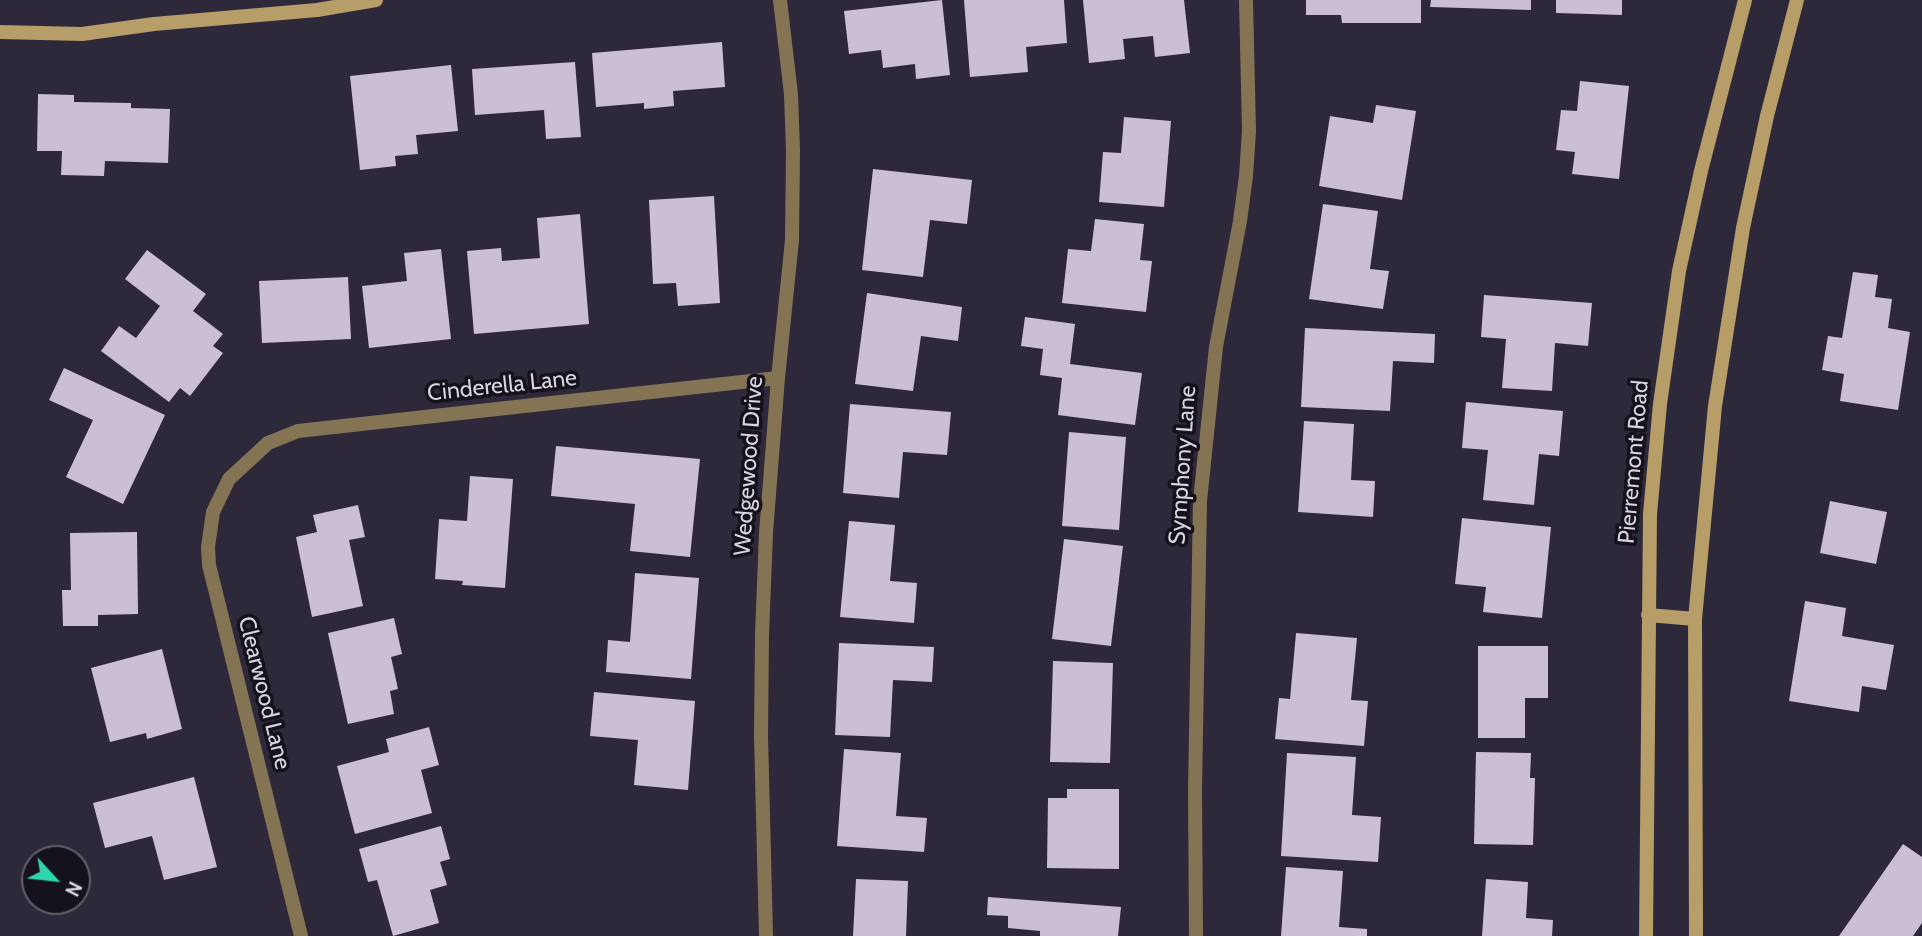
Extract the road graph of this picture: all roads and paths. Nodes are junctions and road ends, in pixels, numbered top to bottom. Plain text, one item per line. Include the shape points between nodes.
1 (376, 0) edge
2 (780, 0) edge
3 (1246, 0) edge
4 (1745, 0) edge
5 (1797, 0) edge
6 (0, 32) edge
7 (778, 378) junction
8 (241, 466) joint
9 (1648, 615) junction
10 (1695, 619) junction
11 (301, 936) edge
12 (766, 936) edge
13 (1196, 936) edge
14 (1646, 936) edge
15 (1696, 936) edge

1 - 6 main road via 82,34
2 - 7 street, Wedgewood Drive via 793,150 792,240
3 - 13 street, Symphony Lane via 1246,176 1216,348 1200,501
4 - 9 main road, Pierremont Road via 1701,171 1673,311 1650,514
5 - 10 main road via 1743,228 1715,406
7 - 8 street, Cinderella Lane via 298,431 268,443
7 - 12 street, Wedgewood Drive via 762,635
8 - 11 street, Clearwood Lane via 213,512 209,565
9 - 10 main road
9 - 14 main road, Pierremont Road
10 - 15 main road

